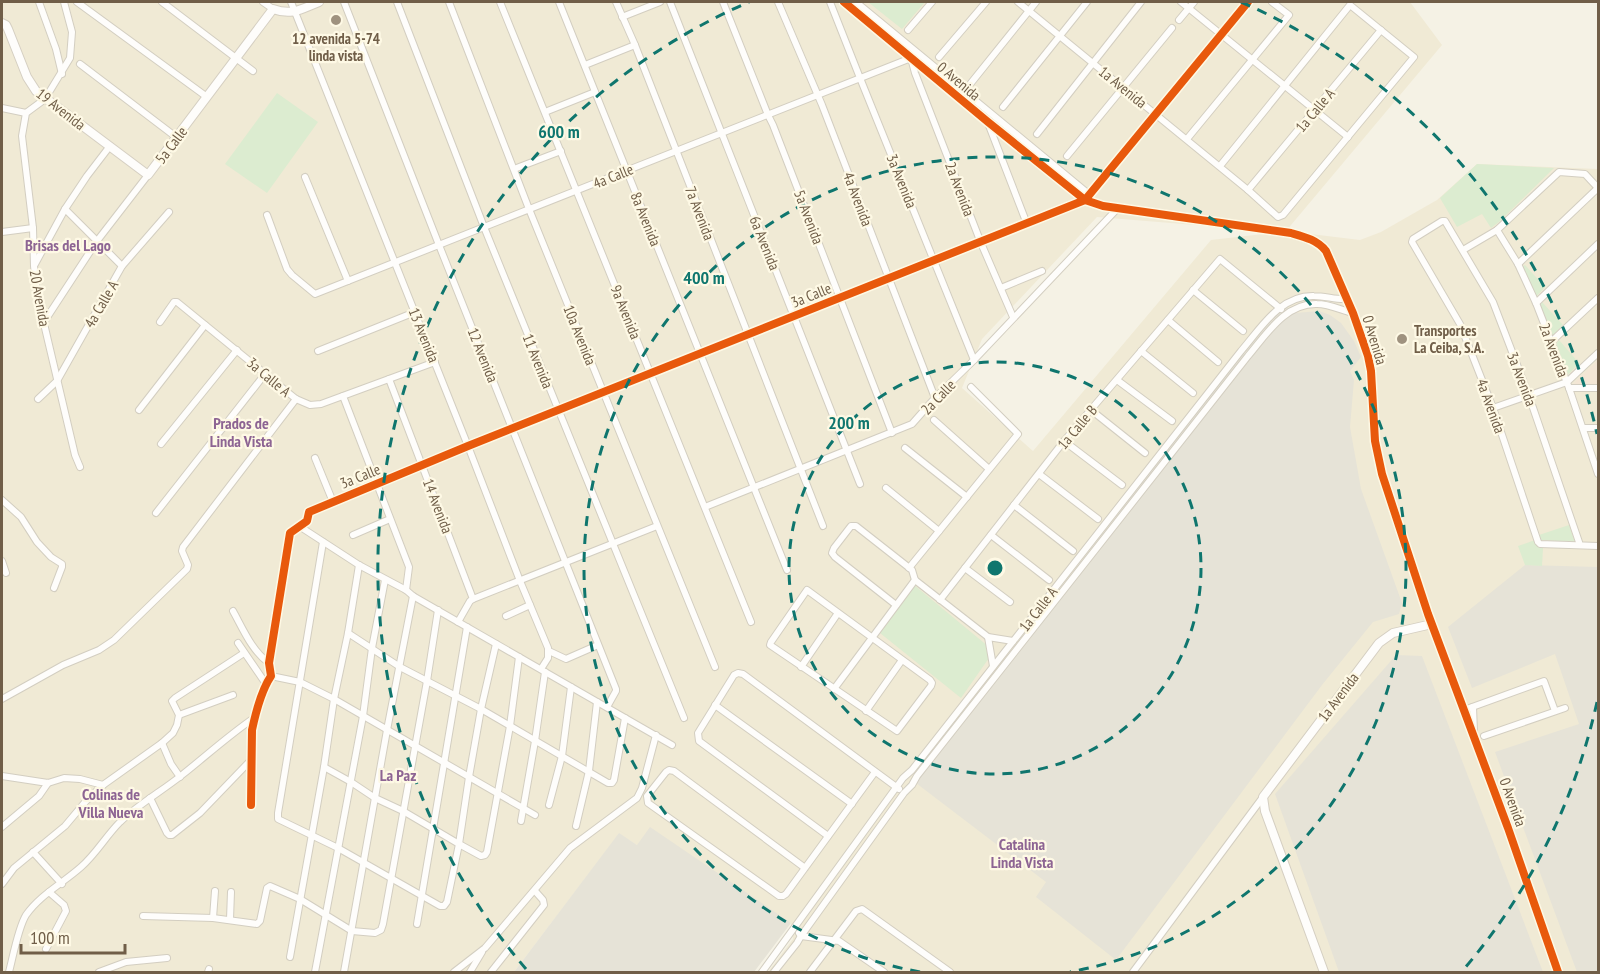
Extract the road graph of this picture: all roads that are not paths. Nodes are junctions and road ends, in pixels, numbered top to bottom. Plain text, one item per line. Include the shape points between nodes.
1 (39, 2) edge
2 (64, 2) edge
3 (77, 2) edge
4 (165, 2) edge
5 (263, 2) edge
6 (291, 2) edge
7 (319, 2) edge
8 (344, 2) edge
9 (397, 2) edge
10 (449, 2) edge
11 (500, 2) edge
12 (559, 2) edge
13 (616, 2) edge
14 (660, 2) edge
15 (670, 2) edge
16 (723, 2) edge
17 (778, 2) edge
18 (830, 2) edge
19 (844, 2) edge
20 (856, 2) edge
21 (932, 2) edge
22 (986, 2) edge
23 (1018, 2) edge
24 (1036, 2) edge
25 (1087, 2) edge
26 (1141, 2) edge
27 (1181, 2) edge
28 (1194, 2) edge
29 (1248, 2) edge
30 (1272, 2) edge
31 (1189, 8) junction
32 (273, 9) junction
33 (1029, 10) junction
34 (295, 11) junction
35 (622, 17) junction
36 (1179, 20) dead end
37 (2, 23) edge
38 (1172, 28) dead end
39 (908, 30) dead end
40 (1381, 30) junction
41 (1222, 34) junction
42 (1060, 35) junction
43 (635, 45) junction
44 (939, 57) dead end
45 (236, 58) junction
46 (911, 58) junction
47 (1252, 59) junction
48 (1093, 62) junction
49 (80, 64) dead end
50 (585, 65) junction
51 (253, 71) dead end
52 (62, 74) junction
53 (860, 78) junction
54 (971, 82) dead end
55 (1285, 86) junction
56 (1124, 88) junction
57 (595, 92) junction
58 (817, 95) junction
59 (207, 97) junction
60 (45, 99) junction
61 (1003, 107) dead end
62 (2, 108) edge
63 (1315, 110) junction
64 (545, 112) junction
65 (26, 113) junction
66 (1156, 114) junction
67 (768, 115) junction
68 (988, 122) junction
69 (721, 133) junction
70 (1037, 134) dead end
71 (176, 137) junction
72 (1348, 137) junction
73 (1187, 139) junction
74 (110, 146) junction
75 (561, 151) junction
76 (676, 151) junction
77 (1067, 156) dead end
78 (1220, 166) junction
79 (514, 169) junction
80 (626, 171) junction
81 (148, 175) junction
82 (305, 177) dead end
83 (1599, 188) edge
84 (577, 190) junction
85 (1248, 190) junction
86 (1087, 197) junction
87 (1118, 208) junction
88 (65, 209) junction
89 (530, 209) junction
90 (169, 212) dead end
91 (267, 214) dead end
92 (1027, 224) junction
93 (484, 227) junction
94 (33, 228) junction
95 (1497, 230) junction
96 (2, 232) edge
97 (97, 241) junction
98 (1412, 242) joint
99 (981, 243) junction
100 (1599, 244) edge
101 (438, 245) junction
102 (1463, 250) junction
103 (935, 261) junction
104 (395, 262) junction
105 (1518, 264) junction
106 (34, 266) junction
107 (122, 266) junction
108 (1042, 271) dead end
109 (889, 279) junction
110 (348, 281) junction
111 (1001, 288) junction
112 (1193, 290) junction
113 (1599, 298) edge
114 (839, 299) junction
115 (1347, 299) junction
116 (1536, 303) junction
117 (1279, 307) junction
118 (415, 312) junction
119 (1286, 313) junction
120 (1353, 313) junction
121 (794, 317) junction
122 (1013, 317) junction
123 (1168, 320) junction
124 (44, 322) junction
125 (160, 322) dead end
126 (205, 325) junction
127 (1243, 331) dead end
128 (747, 335) junction
129 (1551, 342) junction
130 (237, 350) junction
131 (318, 351) dead end
132 (1141, 351) junction
133 (1241, 351) junction
134 (1599, 353) edge
135 (700, 354) junction
136 (1248, 356) junction
137 (974, 360) junction
138 (435, 362) junction
139 (1218, 362) dead end
140 (265, 374) junction
141 (651, 374) junction
142 (389, 379) junction
143 (1117, 380) junction
144 (57, 381) junction
145 (1568, 385) junction
146 (971, 387) dead end
147 (1599, 388) edge
148 (604, 393) junction
149 (1193, 393) dead end
150 (343, 396) junction
151 (1529, 396) junction
152 (935, 398) junction
153 (38, 399) dead end
154 (296, 399) junction
155 (1493, 408) junction
156 (139, 410) dead end
157 (1091, 410) junction
158 (558, 411) junction
159 (934, 420) dead end
160 (1172, 421) dead end
161 (1583, 428) junction
162 (1599, 428) edge
163 (512, 429) junction
164 (892, 433) junction
165 (1064, 441) junction
166 (161, 444) dead end
167 (468, 446) junction
168 (905, 448) dead end
169 (847, 451) junction
170 (1145, 453) dead end
171 (315, 458) dead end
172 (423, 465) junction
173 (80, 466) dead end
174 (1597, 467) edge
175 (800, 469) junction
176 (989, 469) junction
177 (1039, 474) junction
178 (1599, 474) edge
179 (376, 484) junction
180 (860, 484) dead end
181 (1122, 485) dead end
182 (754, 488) junction
183 (886, 488) dead end
184 (967, 497) junction
185 (2, 500) edge
186 (333, 502) junction
187 (1014, 505) junction
188 (705, 507) junction
189 (156, 513) dead end
190 (390, 519) junction
191 (1098, 519) dead end
192 (299, 526) junction
193 (657, 526) junction
194 (823, 526) dead end
195 (939, 531) junction
196 (353, 535) dead end
197 (991, 535) junction
198 (323, 543) junction
199 (612, 544) junction
200 (1580, 545) junction
201 (1599, 546) edge
202 (1073, 551) dead end
203 (2, 561) edge
204 (565, 563) junction
205 (359, 565) junction
206 (909, 568) junction
207 (965, 568) junction
208 (787, 570) dead end
209 (6, 573) dead end
210 (385, 580) junction
211 (915, 580) junction
212 (1049, 580) dead end
213 (520, 581) junction
214 (54, 588) dead end
215 (405, 590) junction
216 (413, 596) junction
217 (473, 600) junction
218 (940, 600) junction
219 (1010, 602) dead end
220 (530, 605) junction
221 (896, 605) junction
222 (438, 610) junction
223 (232, 611) dead end
224 (838, 614) junction
225 (506, 616) dead end
226 (458, 622) junction
227 (751, 622) dead end
228 (1432, 624) junction
229 (467, 627) junction
230 (348, 633) junction
231 (871, 637) junction
232 (988, 638) junction
233 (1013, 641) junction
234 (238, 643) dead end
235 (496, 644) junction
236 (598, 645) junction
237 (372, 648) junction
238 (549, 651) junction
239 (244, 653) junction
240 (519, 657) junction
241 (902, 660) junction
242 (269, 663) junction
243 (993, 666) junction
244 (400, 667) junction
245 (716, 667) dead end
246 (801, 667) junction
247 (543, 670) junction
248 (272, 676) junction
249 (427, 681) junction
250 (300, 682) junction
251 (266, 684) junction
252 (572, 687) junction
253 (834, 689) junction
254 (233, 695) dead end
255 (456, 696) junction
256 (2, 699) edge
257 (334, 699) junction
258 (597, 702) junction
259 (715, 705) junction
260 (607, 707) junction
261 (1565, 708) dead end
262 (481, 709) junction
263 (1469, 709) junction
264 (866, 711) junction
265 (1555, 711) junction
266 (179, 715) junction
267 (363, 716) junction
268 (254, 718) junction
269 (625, 718) junction
270 (684, 718) dead end
271 (510, 726) junction
272 (387, 730) junction
273 (656, 735) junction
274 (1484, 736) dead end
275 (936, 739) junction
276 (535, 741) junction
277 (162, 743) junction
278 (942, 744) junction
279 (415, 745) junction
280 (672, 745) dead end
281 (562, 756) junction
282 (251, 760) junction
283 (444, 763) junction
284 (324, 767) junction
285 (589, 771) junction
286 (875, 772) junction
287 (5, 777) edge
288 (180, 777) junction
289 (469, 777) junction
290 (2, 782) edge
291 (351, 782) junction
292 (48, 783) junction
293 (103, 785) junction
294 (897, 788) junction
295 (497, 793) junction
296 (904, 793) junction
297 (1263, 796) junction
298 (150, 798) junction
299 (375, 798) junction
300 (852, 804) junction
301 (251, 805) dead end
302 (549, 805) dead end
303 (523, 808) junction
304 (403, 811) junction
305 (535, 815) dead end
306 (521, 821) dead end
307 (576, 826) dead end
308 (2, 828) edge
309 (434, 828) junction
310 (312, 834) junction
311 (828, 836) junction
312 (459, 844) junction
313 (338, 848) junction
314 (33, 852) junction
315 (364, 862) junction
316 (805, 868) junction
317 (392, 878) junction
318 (2, 884) edge
319 (62, 884) junction
320 (216, 891) dead end
321 (535, 891) junction
322 (49, 892) junction
323 (231, 892) dead end
324 (422, 895) junction
325 (300, 899) junction
326 (326, 914) junction
327 (143, 916) dead end
328 (213, 918) junction
329 (230, 920) junction
330 (417, 924) dead end
331 (793, 930) junction
332 (352, 931) junction
333 (801, 936) junction
334 (834, 941) junction
335 (785, 942) junction
336 (792, 947) junction
337 (485, 948) junction
338 (46, 949) dead end
339 (290, 957) dead end
340 (167, 958) dead end
341 (9, 972) edge
342 (99, 972) edge
343 (315, 972) edge
344 (344, 972) edge
345 (454, 972) edge
346 (471, 972) edge
347 (491, 972) edge
348 (762, 972) edge
349 (774, 972) edge
350 (812, 972) edge
351 (884, 972) edge
352 (950, 972) edge
353 (1133, 972) edge
354 (1324, 972) edge
355 (1558, 972) edge

1 - 52 street
2 - 52 street via 72,32 70,58
3 - 59 street
4 - 45 street
5 - 32 street
6 - 34 street, 13 Avenida
7 - 34 street
8 - 101 street, 12 Avenida
9 - 93 street, 11 Avenida
10 - 79 street, 10a Avenida
11 - 64 street, 9a Avenida
12 - 50 street, 8a Avenida
13 - 35 street, 7a Avenida
14 - 35 street
15 - 69 street, 6a Avenida
16 - 67 street, 5a Avenida
17 - 58 street, 4a Avenida
18 - 53 street, 3a Avenida
19 - 46 street, 0 Avenida
20 - 86 street, 0 Avenida
21 - 39 street
22 - 44 street
23 - 33 street, 1a Avenida
24 - 33 street
25 - 42 street
26 - 48 street
27 - 31 street
28 - 31 street
29 - 41 street, 3a Calle
30 - 47 street via 1289,15
31 - 36 street
31 - 41 street
32 - 34 street
32 - 45 street, 5a Calle
33 - 42 street, 1a Avenida
33 - 54 street
34 - 104 street, 13 Avenida
35 - 43 street, 7a Avenida
37 - 60 street, 19 Avenida via 30,82
38 - 56 street
40 - 55 street via 1350,5
40 - 63 street, 1a Calle A
40 - 72 street via 1414,57
41 - 47 street
41 - 66 street, 3a Calle
42 - 48 street, 1a Avenida
42 - 61 street
43 - 50 street
43 - 76 street, 7a Avenida
45 - 51 street
45 - 59 street, 5a Calle
46 - 53 street, 4a Calle
46 - 68 street, 0 Avenida
46 - 99 street, 2a Avenida
47 - 55 street
47 - 73 street
48 - 56 street, 1a Avenida
48 - 70 street
49 - 71 street
50 - 57 street, 8a Avenida
52 - 60 street
53 - 58 street, 4a Calle
53 - 103 street, 3a Avenida
55 - 63 street
55 - 78 street
56 - 66 street, 1a Avenida
56 - 77 street
57 - 64 street
57 - 80 street, 8a Avenida
58 - 67 street, 4a Calle
58 - 109 street, 4a Avenida
59 - 71 street, 5a Calle
60 - 65 street
60 - 74 street, 19 Avenida
62 - 65 street
63 - 72 street
63 - 85 street, 1a Calle A
64 - 75 street, 9a Avenida
65 - 94 street, 20 Avenida via 22,136
66 - 73 street, 1a Avenida
66 - 86 street, 3a Calle
67 - 69 street, 4a Calle
67 - 114 street, 5a Avenida
68 - 86 street, 0 Avenida
68 - 92 street
69 - 76 street, 4a Calle
69 - 121 street, 6a Avenida
71 - 81 street, 5a Calle
72 - 85 street, 1a Avenida via 1283,215 1278,217
73 - 78 street, 1a Avenida
74 - 81 street, 19 Avenida
74 - 88 street
75 - 79 street
75 - 84 street, 9a Avenida
76 - 80 street, 4a Calle
76 - 128 street, 7a Avenida
78 - 85 street, 1a Avenida
79 - 89 street, 10a Avenida
80 - 84 street, 4a Calle
80 - 135 street, 8a Avenida
81 - 97 street, 5a Calle
82 - 110 street
83 - 95 street via 1585,174 1558,172
83 - 105 street
84 - 89 street, 4a Calle
84 - 141 street, 9a Avenida
86 - 87 street, 0 Avenida via 1102,206
86 - 92 street, 3a Calle
87 - 115 street, 0 Avenida via 1310,238 1329,256
87 - 122 street, 2a Calle
88 - 97 street
88 - 106 street
89 - 93 street, 4a Calle
89 - 148 street, 10a Avenida
90 - 107 street, 4a Calle A
91 - 110 street, 4a Calle via 292,275 315,294
92 - 99 street, 3a Calle
93 - 101 street, 4a Calle
93 - 158 street, 11 Avenida
94 - 96 street
94 - 106 street, 20 Avenida
95 - 102 street
95 - 105 street, 2a Avenida
97 - 107 street
97 - 124 street, 5a Calle
98 - 102 street, 3a Avenida via 1445,221
98 - 155 street, 4a Avenida via 1460,324
99 - 103 street, 3a Calle
99 - 111 street, 2a Avenida
100 - 116 street
101 - 104 street, 4a Calle
101 - 163 street, 12 Avenida
102 - 151 street, 3a Avenida via 1493,302
103 - 109 street, 3a Calle
103 - 137 street, 3a Avenida
104 - 110 street, 4a Calle
104 - 118 street, 13 Avenida
105 - 116 street, 2a Avenida
106 - 124 street, 20 Avenida
107 - 144 street, 4a Calle A
108 - 111 street
109 - 114 street, 3a Calle
109 - 152 street, 4a Avenida
111 - 122 street, 2a Avenida
112 - 117 street, 1a Calle B via 1220,259
112 - 123 street, 1a Calle B
112 - 127 street
113 - 129 street
114 - 121 street, 3a Calle
114 - 164 street, 5a Avenida
115 - 117 street, 1a Calle A via 1305,296
115 - 120 street, 0 Avenida
116 - 129 street, 2a Avenida
117 - 119 street
117 - 133 street, 1a Calle A
118 - 131 street
118 - 138 street, 13 Avenida
119 - 120 street via 1315,304
119 - 136 street, 1a Calle A
120 - 228 street, 0 Avenida via 1371,371 1375,441 1382,474
121 - 128 street, 3a Calle
121 - 169 street, 6a Avenida
122 - 137 street, 2a Calle
123 - 132 street, 1a Calle B
123 - 139 street
124 - 144 street, 20 Avenida
125 - 126 street, 3a Calle A via 177,302
126 - 130 street, 3a Calle A
126 - 156 street
128 - 135 street, 3a Calle
128 - 175 street, 7a Avenida
129 - 145 street, 2a Avenida
130 - 140 street, 3a Calle A
130 - 166 street
132 - 143 street, 1a Calle B
132 - 149 street
133 - 136 street
133 - 233 street, 1a Calle A
134 - 145 street
135 - 141 street, 3a Calle
135 - 182 street, 8a Avenida
136 - 278 street, 1a Calle A
137 - 152 street, 2a Calle
138 - 142 street, 3a Calle A
138 - 167 street, 13 Avenida
140 - 154 street, 3a Calle A
140 - 189 street
141 - 148 street, 3a Calle
141 - 188 street, 9a Avenida
142 - 150 street, 3a Calle A
142 - 172 street, 14 Avenida
143 - 157 street, 1a Calle B
143 - 160 street
144 - 153 street, 4a Calle A
144 - 173 street, 20 Avenida
145 - 147 street
145 - 151 street
145 - 161 street, 2a Avenida
146 - 176 street via 1018,434
148 - 158 street, 3a Calle
148 - 193 street, 10a Avenida
150 - 154 street, 3a Calle A via 310,405
150 - 179 street
151 - 155 street
151 - 200 street, 3a Avenida
152 - 164 street, 2a Calle via 912,424
154 - 256 street via 183,547 187,569 99,650
155 - 200 street, 4a Avenida via 1538,542
157 - 165 street, 1a Calle B
157 - 170 street
158 - 163 street, 3a Calle
158 - 199 street, 11 Avenida
159 - 176 street
161 - 162 street
161 - 174 street, 2a Avenida
163 - 167 street, 3a Calle
163 - 204 street, 12 Avenida
164 - 169 street, 2a Calle
165 - 177 street, 1a Calle B
165 - 181 street
167 - 172 street, 3a Calle
167 - 213 street, 13 Avenida
168 - 184 street
169 - 175 street, 2a Calle
169 - 180 street, 6a Avenida
171 - 186 street
172 - 179 street, 3a Calle
172 - 217 street, 14 Avenida
174 - 178 street, 2a Avenida
175 - 182 street, 2a Calle
175 - 194 street, 7a Avenida
176 - 184 street
177 - 187 street, 1a Calle B
177 - 191 street
179 - 186 street, 3a Calle
179 - 190 street
182 - 188 street, 2a Calle
182 - 208 street, 8a Avenida
183 - 195 street
184 - 195 street
185 - 214 street via 21,517 44,550 62,564
186 - 192 street, 3a Calle via 309,512 307,521
187 - 197 street, 1a Calle B
187 - 202 street
188 - 227 street, 9a Avenida
190 - 196 street
190 - 215 street via 409,567
192 - 198 street
192 - 242 street via 290,533
193 - 199 street
193 - 245 street, 10a Avenida
195 - 206 street
197 - 207 street, 1a Calle B
197 - 212 street
198 - 205 street
198 - 250 street
199 - 204 street
199 - 270 street, 11 Avenida
200 - 201 street
203 - 209 street
204 - 213 street
204 - 236 street, 12 Avenida
205 - 210 street
205 - 230 street
206 - 211 street
206 - 221 street via 856,526 847,528 832,553
207 - 218 street, 1a Calle B
207 - 219 street
210 - 215 street
210 - 237 street
211 - 218 street
211 - 221 street
213 - 217 street
213 - 220 street, 13 Avenida
215 - 216 street
216 - 222 street
216 - 244 street
217 - 226 street
218 - 232 street
220 - 225 street
220 - 238 street, 13 Avenida
221 - 231 street
222 - 226 street
222 - 249 street
223 - 242 street via 253,646
224 - 231 street
224 - 246 street
224 - 246 street via 807,590 770,645
226 - 229 street
228 - 263 street, 0 Avenida
228 - 297 street, 1a Avenida via 1393,633 1379,643
229 - 235 street
229 - 255 street
230 - 237 street
230 - 257 street
231 - 241 street
231 - 253 street
232 - 233 street
232 - 243 street
233 - 243 street, 1a Calle A
234 - 239 street
235 - 240 street
235 - 262 street
236 - 238 street via 566,659
236 - 260 street, 12 Avenida via 616,689
237 - 244 street
237 - 267 street
238 - 247 street
239 - 251 street
239 - 266 street via 175,698 172,701
240 - 247 street
240 - 271 street
241 - 264 street
241 - 264 street via 930,680 932,686 897,731
242 - 248 street
243 - 275 street, 1a Calle A
244 - 249 street
244 - 272 street
246 - 253 street
247 - 252 street
247 - 276 street
248 - 250 street
248 - 251 street
249 - 255 street
249 - 279 street
250 - 257 street
250 - 310 street via 278,819
251 - 268 street
252 - 258 street
252 - 281 street
253 - 264 street
254 - 266 street
255 - 262 street
255 - 283 street
257 - 267 street
257 - 284 street
258 - 260 street
258 - 285 street
259 - 286 street via 734,675 743,674
259 - 300 street
259 - 311 street via 698,733 701,743
260 - 269 street
261 - 265 street
262 - 271 street
262 - 289 street
263 - 265 street via 1544,681
263 - 355 street, 0 Avenida via 1474,735
265 - 274 street
266 - 277 street via 177,725
267 - 272 street
267 - 291 street
268 - 282 street
268 - 288 street
269 - 273 street
269 - 285 street via 612,783
271 - 276 street
271 - 295 street
272 - 279 street
272 - 299 street
273 - 280 street
273 - 321 street via 637,798 570,848
275 - 278 street
275 - 294 street, 1a Calle A
276 - 281 street
276 - 303 street
277 - 288 street
277 - 293 street
278 - 296 street, 1a Calle A
279 - 283 street
279 - 304 street
281 - 285 street
281 - 302 street
282 - 298 street via 201,813 172,835 167,833
282 - 301 street
283 - 289 street
283 - 309 street
284 - 291 street
284 - 310 street
285 - 307 street
286 - 294 street
286 - 300 street
287 - 290 street
287 - 292 street
288 - 298 street
289 - 295 street
289 - 312 street
291 - 299 street
291 - 313 street
292 - 293 street via 64,778
292 - 308 street
293 - 314 street via 65,826
294 - 296 street
294 - 331 street, 1a Calle A
295 - 303 street
295 - 312 street via 485,855
296 - 333 street, 1a Calle A
297 - 353 street, 1a Avenida
297 - 354 street via 1265,811
298 - 319 street via 118,824
299 - 304 street
299 - 315 street
300 - 311 street
303 - 305 street
303 - 306 street
304 - 309 street
304 - 317 street
309 - 312 street
309 - 324 street
310 - 313 street
310 - 325 street
311 - 316 street
312 - 324 street via 447,902 440,906
313 - 315 street
313 - 326 street
314 - 318 street
314 - 319 street
315 - 317 street
315 - 332 street
316 - 316 street via 786,894 779,896 648,803 647,796 666,772 674,771
317 - 324 street
317 - 332 street via 381,930
319 - 322 street
320 - 328 street
321 - 337 street
321 - 347 street via 544,905
322 - 338 street via 66,911
322 - 341 street via 24,918
323 - 329 street
324 - 330 street
325 - 326 street
325 - 329 street via 268,886 259,923
325 - 339 street
326 - 332 street
326 - 343 street
327 - 328 street
328 - 329 street
331 - 333 street
331 - 335 street, 1a Calle A
332 - 344 street
333 - 334 street
333 - 336 street, 1a Calle A
334 - 350 street
334 - 351 street via 840,941
334 - 352 street via 856,911 862,909
335 - 336 street
335 - 348 street, 1a Calle A
336 - 349 street, 1a Calle A
337 - 345 street
337 - 346 street
340 - 342 street via 126,962

